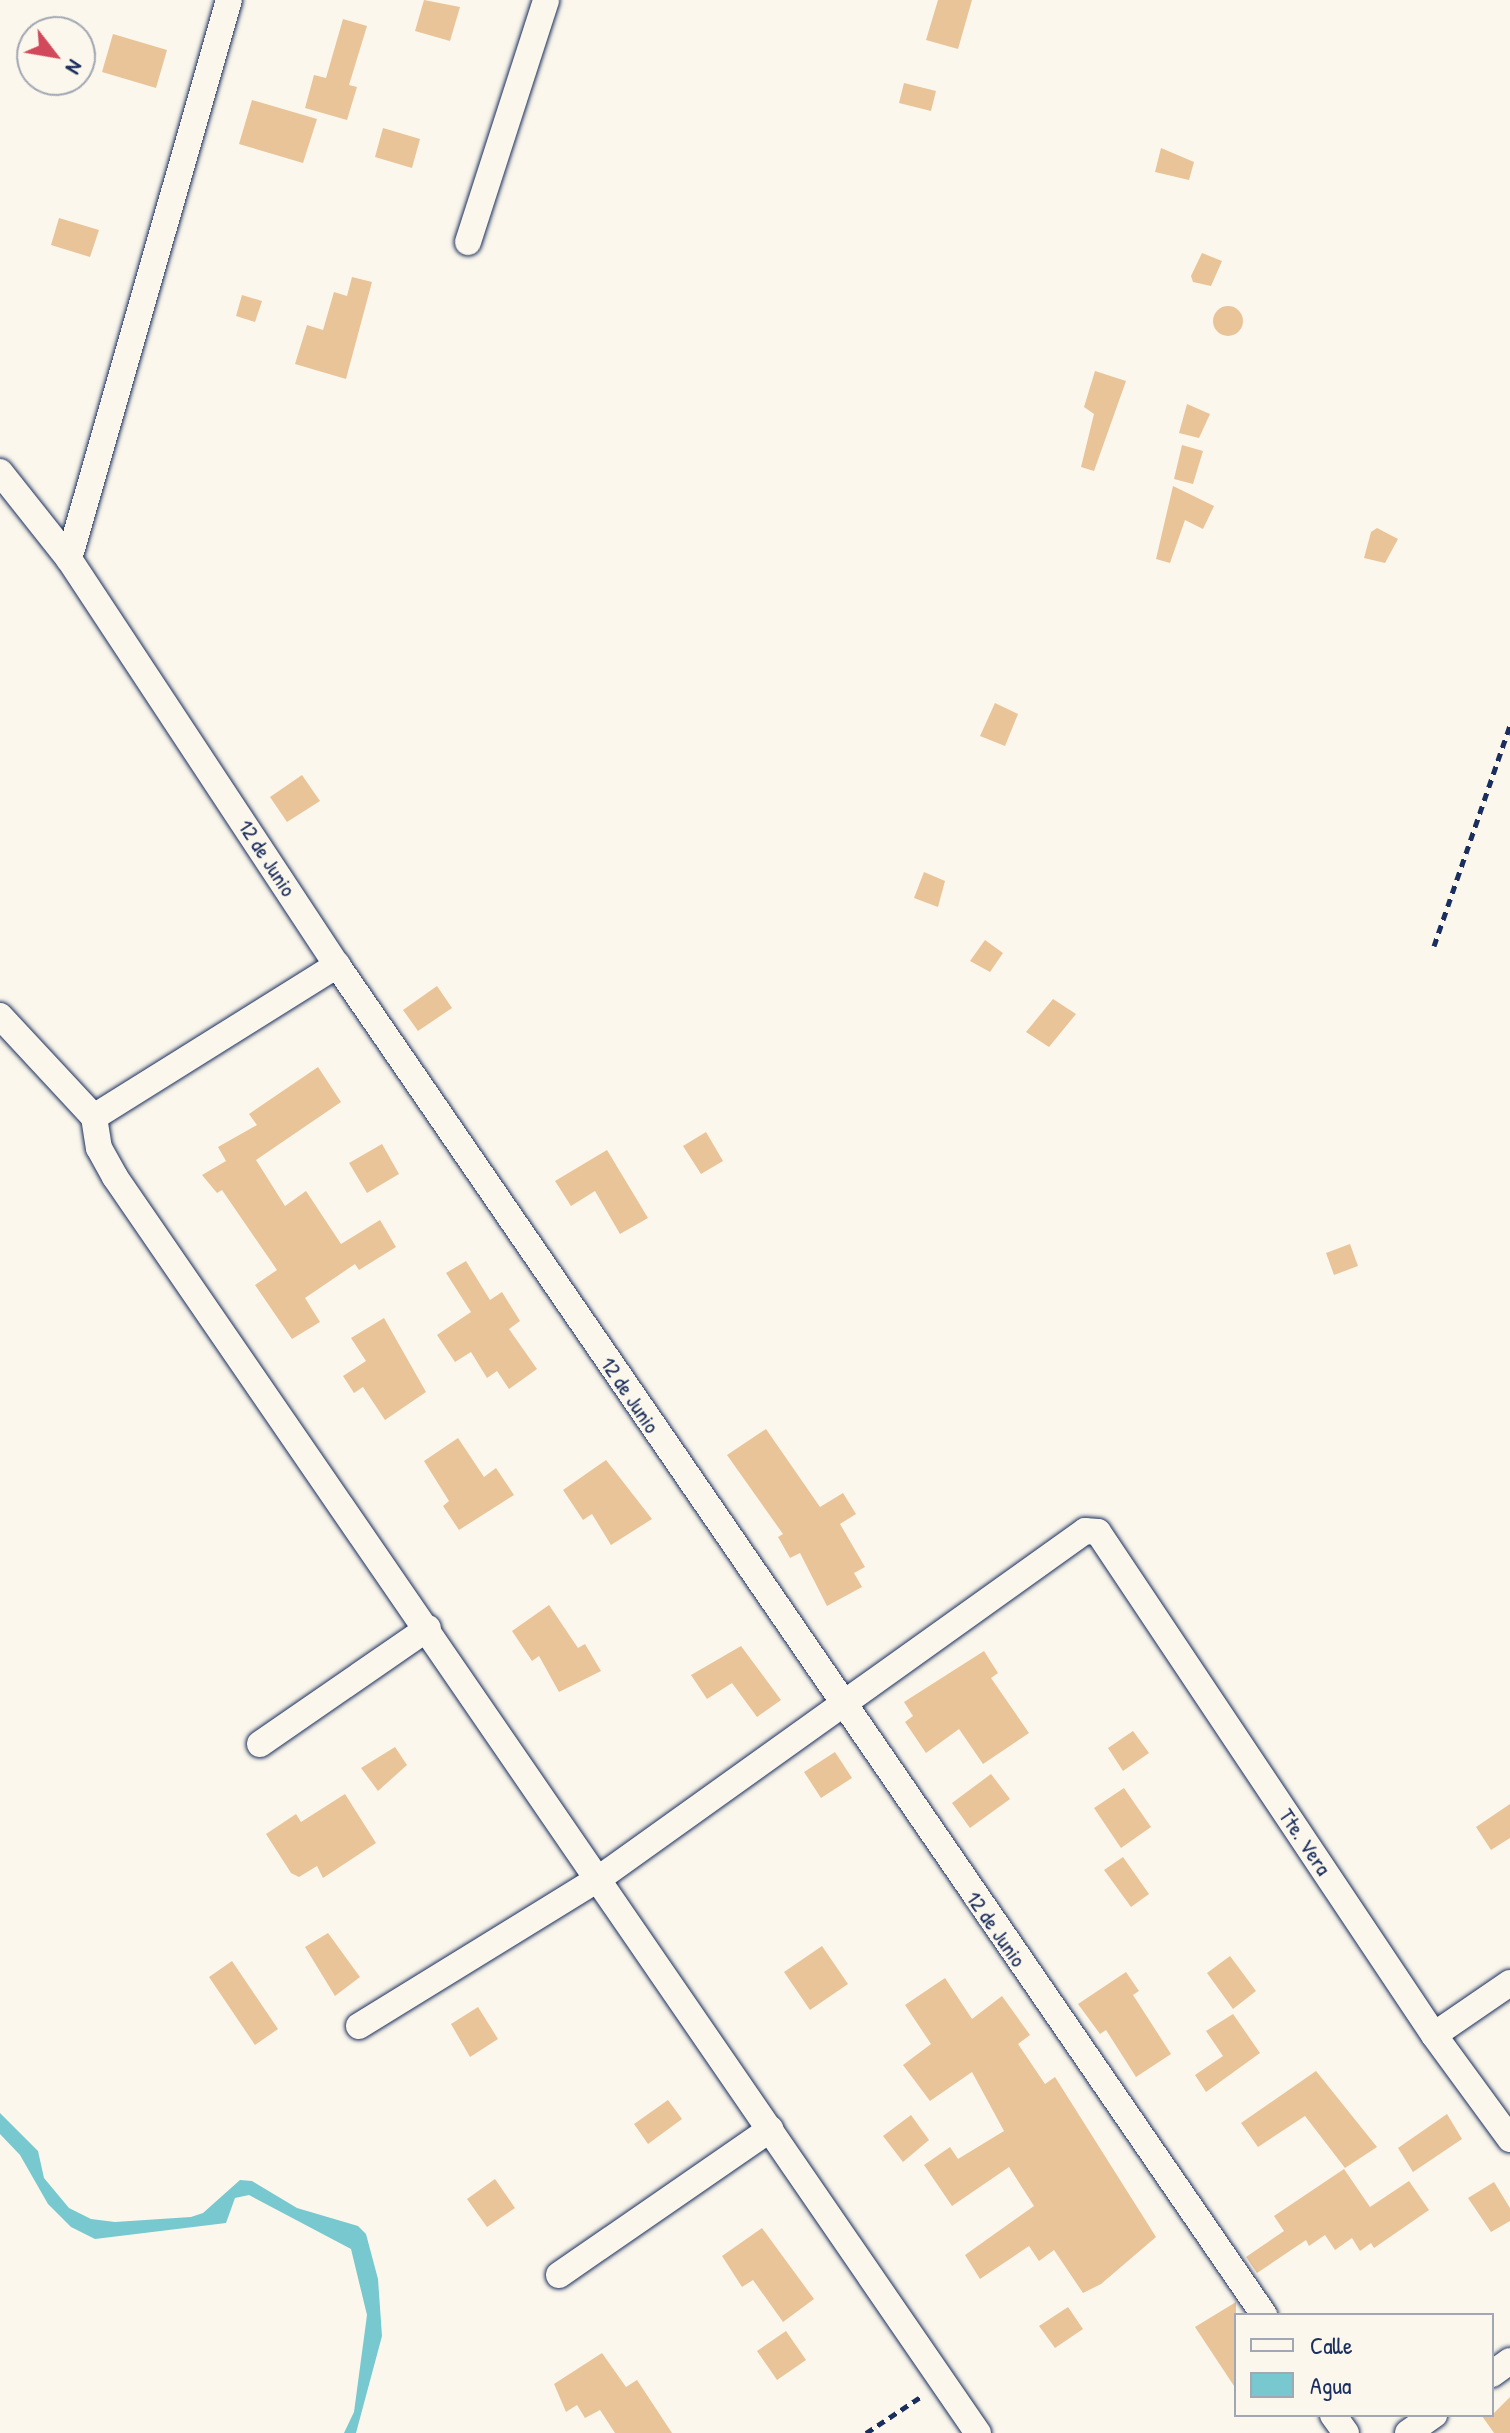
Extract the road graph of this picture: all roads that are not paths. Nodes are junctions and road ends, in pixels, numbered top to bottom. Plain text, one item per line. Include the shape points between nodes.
1 (229, 0) edge
2 (546, 0) edge
3 (468, 242) dead end
4 (0, 472) edge
5 (69, 559) junction
6 (337, 965) junction
7 (0, 1016) edge
8 (94, 1117) junction
9 (428, 1628) junction
10 (842, 1706) junction
11 (260, 1744) dead end
12 (601, 1877) junction
13 (1510, 1983) edge
14 (359, 2026) dead end
15 (1434, 2035) junction
16 (771, 2129) junction
17 (1510, 2139) edge
18 (559, 2275) dead end
19 (1263, 2313) edge
20 (1431, 2417) edge
21 (978, 2433) edge
22 (1408, 2433) edge

1 - 5 street
2 - 3 street
4 - 5 street, 12 de Junio
5 - 6 street, 12 de Junio
6 - 8 street
6 - 10 street, 12 de Junio
7 - 8 street
8 - 9 street via 99,1148 115,1177
9 - 11 street
9 - 12 street
10 - 12 street
10 - 15 street, Tte. Vera via 1085,1531 1098,1532
10 - 19 street, 12 de Junio
12 - 14 street
12 - 16 street
13 - 15 street
15 - 17 street, Tte. Vera
16 - 18 street
16 - 21 street
20 - 22 street

